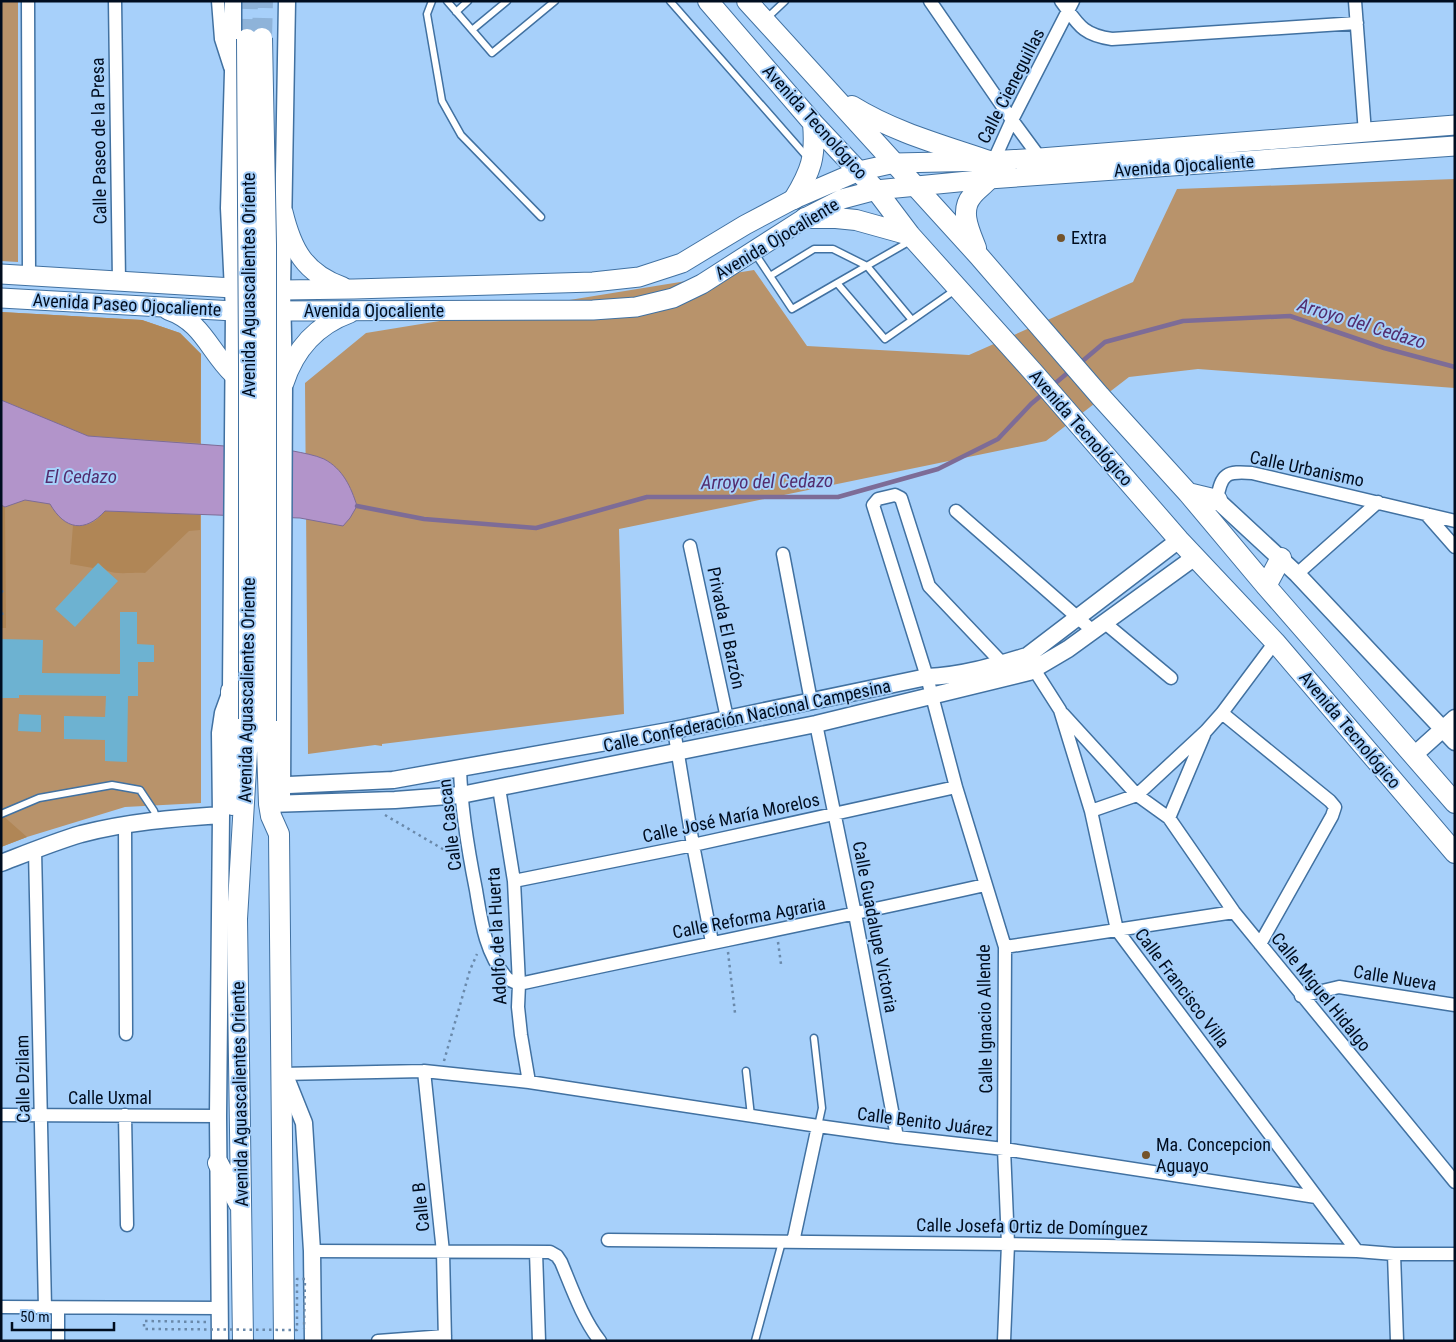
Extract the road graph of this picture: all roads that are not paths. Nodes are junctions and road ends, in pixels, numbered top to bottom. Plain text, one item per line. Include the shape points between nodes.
1 (28, 1) edge
2 (115, 1) edge
3 (218, 1) edge
4 (233, 1) edge
5 (287, 1) edge
6 (432, 1) edge
7 (447, 1) edge
8 (468, 1) edge
9 (507, 1) edge
10 (555, 1) edge
11 (670, 1) edge
12 (708, 1) edge
13 (747, 1) edge
14 (785, 1) edge
15 (930, 1) edge
16 (1355, 1) edge
17 (1068, 5) edge
18 (456, 12) junction
19 (765, 21) junction
20 (1357, 23) junction
21 (472, 30) junction
22 (255, 38) tunnel mouth
23 (233, 72) junction
24 (829, 92) junction
25 (1012, 120) junction
26 (813, 123) junction
27 (1455, 125) edge
28 (1365, 133) junction
29 (1455, 146) edge
30 (1040, 158) junction
31 (812, 162) junction
32 (895, 163) junction
33 (991, 167) junction
34 (859, 171) junction
35 (914, 186) junction
36 (876, 190) junction
37 (794, 199) junction
38 (229, 208) junction
39 (283, 212) junction
40 (541, 217) dead end
41 (805, 218) junction
42 (912, 237) junction
43 (282, 242) junction
44 (754, 251) junction
45 (978, 255) junction
46 (867, 266) junction
47 (1, 274) edge
48 (29, 276) junction
49 (770, 276) junction
50 (119, 281) junction
51 (837, 283) junction
52 (233, 288) junction
53 (958, 288) junction
54 (354, 289) junction
55 (282, 290) junction
56 (1, 298) edge
57 (152, 306) junction
58 (362, 310) junction
59 (234, 311) junction
60 (283, 311) junction
61 (912, 320) junction
62 (233, 374) junction
63 (284, 391) junction
64 (233, 395) junction
65 (1188, 493) junction
66 (1217, 500) junction
67 (1378, 502) junction
68 (956, 511) dead end
69 (1426, 514) junction
70 (1455, 521) edge
71 (1179, 540) junction
72 (690, 546) dead end
73 (1455, 547) edge
74 (783, 554) dead end
75 (1195, 557) junction
76 (1281, 558) junction
77 (1297, 574) junction
78 (1266, 586) junction
79 (1078, 618) junction
80 (1099, 627) junction
81 (1275, 642) junction
82 (1030, 663) junction
83 (1002, 664) junction
84 (927, 677) junction
85 (1171, 678) dead end
86 (231, 691) junction
87 (932, 697) junction
88 (811, 701) junction
89 (1060, 710) junction
90 (1222, 713) junction
91 (727, 718) junction
92 (257, 720) junction
93 (1449, 723) edge
94 (816, 724) junction
95 (674, 730) junction
96 (1206, 731) junction
97 (1455, 742) edge
98 (1364, 747) junction
99 (678, 751) junction
100 (1413, 756) junction
101 (460, 768) junction
102 (956, 787) junction
103 (499, 788) junction
104 (275, 794) junction
105 (461, 795) junction
106 (1137, 795) junction
107 (1455, 804) edge
108 (1091, 811) junction
109 (835, 813) junction
110 (1, 814) edge
111 (221, 815) junction
112 (1170, 818) junction
113 (158, 820) junction
114 (125, 825) junction
115 (693, 845) junction
116 (35, 850) junction
117 (1455, 853) edge
118 (1, 863) edge
119 (514, 881) junction
120 (985, 885) junction
121 (1234, 912) junction
122 (856, 914) junction
123 (237, 919) junction
124 (1117, 930) junction
125 (712, 942) junction
126 (1260, 944) junction
127 (1005, 946) junction
128 (519, 984) junction
129 (1301, 996) junction
130 (1455, 1005) edge
131 (126, 1034) dead end
132 (814, 1038) dead end
133 (424, 1071) junction
134 (746, 1071) dead end
135 (281, 1076) junction
136 (530, 1082) junction
137 (1, 1115) edge
138 (41, 1115) junction
139 (124, 1115) junction
140 (218, 1116) junction
141 (750, 1116) junction
142 (818, 1126) junction
143 (896, 1137) junction
144 (1004, 1149) junction
145 (218, 1163) junction
146 (1455, 1182) edge
147 (1316, 1197) junction
148 (241, 1209) junction
149 (127, 1225) dead end
150 (608, 1240) dead end
151 (787, 1242) junction
152 (1008, 1244) junction
153 (312, 1251) junction
154 (1357, 1251) junction
155 (443, 1252) junction
156 (536, 1252) junction
157 (1394, 1254) junction
158 (1455, 1254) edge
159 (1, 1307) edge
160 (52, 1308) junction
161 (221, 1308) junction
162 (308, 1335) edge
163 (445, 1338) edge
164 (58, 1341) edge
165 (220, 1341) edge
166 (243, 1341) edge
167 (284, 1341) edge
168 (378, 1341) edge
169 (540, 1341) edge
170 (600, 1341) edge
171 (755, 1341) edge
172 (1004, 1341) edge
173 (1397, 1341) edge

1 - 48 street
2 - 50 street, Calle Paseo de la Presa
3 - 23 street, Avenida Aguascalientes Oriente via 221,39
4 - 23 street, Avenida Aguascalientes Oriente
5 - 39 street, Avenida Aguascalientes Oriente
6 - 40 lane via 427,14 442,101 461,135
7 - 18 lane
8 - 18 lane
9 - 21 lane
10 - 21 lane via 492,54
11 - 31 lane
12 - 26 main road, Avenida Tecnológico
13 - 19 main road, Avenida Tecnológico
14 - 19 lane
15 - 25 street
16 - 20 street
17 - 20 street via 1083,30 1097,37 1112,39
17 - 25 street, Calle Cieneguillas
18 - 21 lane
19 - 24 main road, Avenida Tecnológico
20 - 28 street
22 - 92 main road, Avenida Aguascalientes Oriente, bridge via 250,364
23 - 38 street, Avenida Aguascalientes Oriente
24 - 32 main road, Avenida Tecnológico
24 - 33 main road via 873,119
25 - 30 street
25 - 33 street, Calle Cieneguillas
26 - 31 main road via 815,144
26 - 34 main road, Avenida Tecnológico
27 - 28 main road, Avenida Ojocaliente
28 - 30 main road, Avenida Ojocaliente
29 - 33 main road, Avenida Ojocaliente
30 - 33 main road, Avenida Ojocaliente
31 - 37 main road
32 - 33 main road, Avenida Ojocaliente
32 - 34 main road, Avenida Ojocaliente
32 - 35 main road, Avenida Tecnológico
33 - 35 main road, Avenida Ojocaliente
33 - 45 main road via 966,206 965,216
34 - 36 main road, Avenida Tecnológico
34 - 37 main road, Avenida Ojocaliente
35 - 36 main road, Avenida Ojocaliente
35 - 45 main road, Avenida Tecnológico
36 - 41 main road, Avenida Ojocaliente via 842,199
36 - 42 main road, Avenida Tecnológico
37 - 54 main road, Avenida Ojocaliente via 682,263 639,277 593,282
38 - 43 street via 238,232 252,248 269,250
38 - 52 street, Avenida Aguascalientes Oriente
39 - 43 street, Avenida Aguascalientes Oriente
39 - 54 main road via 292,244 306,264 333,283
41 - 42 main road via 856,220
41 - 44 main road, Avenida Ojocaliente
42 - 46 lane
42 - 53 main road, Avenida Tecnológico
43 - 55 street, Avenida Aguascalientes Oriente
44 - 49 lane
44 - 58 main road, Avenida Ojocaliente via 674,298 636,307 593,310
45 - 65 main road, Avenida Tecnológico
46 - 49 lane via 833,249 814,250
46 - 51 lane
46 - 61 lane
47 - 48 main road, Avenida Paseo Ojocaliente
48 - 50 main road, Avenida Paseo Ojocaliente
49 - 51 lane via 792,309
50 - 52 main road, Avenida Paseo Ojocaliente
51 - 61 lane via 885,339
52 - 55 main road, Avenida Paseo Ojocaliente
52 - 59 street, Avenida Aguascalientes Oriente
53 - 61 lane
53 - 71 main road, Avenida Tecnológico
54 - 55 main road, Avenida Ojocaliente
55 - 60 street, Avenida Aguascalientes Oriente
56 - 57 main road, Avenida Paseo Ojocaliente
57 - 59 main road, Avenida Paseo Ojocaliente
57 - 62 main road via 174,312 193,324
58 - 60 main road, Avenida Ojocaliente
58 - 63 main road via 339,317 309,338 294,359
59 - 60 main road, Avenida Paseo Ojocaliente
59 - 62 street, Avenida Aguascalientes Oriente
60 - 63 street, Avenida Aguascalientes Oriente
62 - 64 street, Avenida Aguascalientes Oriente
63 - 64 street via 276,380 259,372 247,375 237,383
63 - 104 street, Avenida Aguascalientes Oriente
64 - 86 street, Avenida Aguascalientes Oriente
65 - 66 main road
65 - 78 main road, Avenida Tecnológico
66 - 67 street, Calle Urbanismo via 1224,477 1233,471
66 - 76 street
67 - 69 street, Calle Urbanismo
67 - 77 street, Calle Urbanismo
68 - 79 street
69 - 70 street, Calle Urbanismo
69 - 73 street
71 - 75 main road, Avenida Tecnológico
71 - 79 street, Calle Confederación Nacional Campesina
72 - 91 street, Privada El Barzón
74 - 88 street
75 - 80 street, Calle Confederación Nacional Campesina
75 - 81 main road, Avenida Tecnológico
76 - 77 street
76 - 78 main road
77 - 93 street
78 - 100 main road, Avenida Tecnológico
79 - 80 street
79 - 82 street, Calle Confederación Nacional Campesina
80 - 82 street, Calle Confederación Nacional Campesina
80 - 85 street
81 - 90 street
81 - 98 main road, Avenida Tecnológico
82 - 83 street, Calle Confederación Nacional Campesina
82 - 87 street, Calle Confederación Nacional Campesina
82 - 89 street, Calle Francisco Villa
83 - 84 street, Calle Confederación Nacional Campesina via 949,676
83 - 84 street, Calle Ignacio Allende via 929,586 901,498 895,495 878,499 874,506
84 - 87 street, Calle Ignacio Allende
84 - 88 street, Calle Confederación Nacional Campesina
86 - 111 street, Avenida Aguascalientes Oriente via 221,728
86 - 123 main road via 232,861
87 - 94 street, Calle Confederación Nacional Campesina
87 - 102 street, Calle Ignacio Allende
88 - 91 street, Calle Confederación Nacional Campesina
89 - 106 street, Calle Miguel Hidalgo
89 - 108 street, Calle Francisco Villa
90 - 96 street
90 - 126 street via 1335,807
91 - 95 street, Calle Confederación Nacional Campesina
92 - 104 main road, Avenida Aguascalientes Oriente
92 - 123 main road, Avenida Aguascalientes Oriente
93 - 97 street
93 - 100 street
94 - 99 street, Calle Confederación Nacional Campesina
94 - 109 street, Calle Guadalupe Victoria
95 - 99 street
95 - 101 street, Calle Confederación Nacional Campesina
96 - 106 street
96 - 112 street
98 - 100 main road via 1377,753
98 - 117 main road, Avenida Tecnológico
99 - 103 street, Calle Confederación Nacional Campesina
99 - 115 street
100 - 107 main road, Avenida Tecnológico
101 - 104 street, Calle Confederación Nacional Campesina via 393,780
101 - 105 street, Calle Cascan
102 - 109 street, Calle José María Morelos
102 - 120 street, Calle Ignacio Allende
103 - 105 street, Calle Confederación Nacional Campesina
103 - 119 street, Adolfo de la Huerta
104 - 105 street, Calle Confederación Nacional Campesina via 360,800
104 - 135 main road, Avenida Aguascalientes Oriente via 271,816 279,834
105 - 128 street, Calle Cascan via 485,936 495,962 507,979
106 - 108 street
106 - 112 street, Calle Miguel Hidalgo
108 - 124 street, Calle Francisco Villa
109 - 115 street, Calle José María Morelos
109 - 122 street, Calle Guadalupe Victoria
110 - 113 lane via 40,798 112,785 140,790
111 - 113 street
111 - 140 street, Avenida Aguascalientes Oriente
112 - 121 street, Calle Miguel Hidalgo
113 - 114 street
114 - 116 street via 80,834
114 - 131 street
115 - 119 street, Calle José María Morelos
115 - 125 street
116 - 118 street
116 - 138 street, Calle Dzilam
119 - 128 street, Adolfo de la Huerta
120 - 122 street, Calle Reforma Agraria
120 - 127 street, Calle Ignacio Allende
121 - 124 street
121 - 126 street, Calle Miguel Hidalgo
122 - 125 street, Calle Reforma Agraria
122 - 143 street, Calle Guadalupe Victoria
123 - 148 main road, Avenida Aguascalientes Oriente
124 - 127 street
124 - 147 street, Calle Francisco Villa
125 - 128 street, Calle Reforma Agraria
126 - 129 street, Calle Miguel Hidalgo
127 - 144 street, Calle Ignacio Allende
128 - 136 street, Adolfo de la Huerta via 519,1016
129 - 130 street, Calle Nueva via 1339,987
129 - 146 street, Calle Miguel Hidalgo
132 - 142 lane via 822,1108
133 - 135 street, Calle Benito Juárez
133 - 136 street, Calle Benito Juárez
133 - 155 street, Calle B
134 - 141 lane
135 - 153 street via 288,1083 304,1123
135 - 167 main road, Avenida Aguascalientes Oriente
136 - 141 street, Calle Benito Juárez
137 - 138 street, Calle Uxmal
138 - 139 street, Calle Uxmal
138 - 160 street, Calle Dzilam
139 - 140 street, Calle Uxmal
139 - 149 street
140 - 145 street, Avenida Aguascalientes Oriente
141 - 142 street, Calle Benito Juárez
142 - 143 street, Calle Benito Juárez
142 - 151 street
143 - 144 street, Calle Benito Juárez
144 - 147 street, Calle Benito Juárez
144 - 152 street, Calle Ignacio Allende
145 - 148 main road
145 - 161 street, Avenida Aguascalientes Oriente
147 - 154 street, Calle Francisco Villa
148 - 166 main road, Avenida Aguascalientes Oriente
150 - 151 street, Calle Josefa Ortiz de Domínguez
151 - 152 street, Calle Josefa Ortiz de Domínguez
151 - 171 lane
152 - 154 street, Calle Josefa Ortiz de Domínguez
152 - 172 street, Calle Ignacio Allende
153 - 155 street
153 - 162 street
154 - 157 street, Calle Josefa Ortiz de Domínguez
155 - 156 street
155 - 163 street, Calle B
156 - 169 street
156 - 170 street via 550,1252 557,1256
157 - 158 street, Calle Josefa Ortiz de Domínguez
157 - 173 street
159 - 160 street
160 - 161 street
160 - 164 street, Calle Dzilam
161 - 165 street, Avenida Aguascalientes Oriente
163 - 168 street

